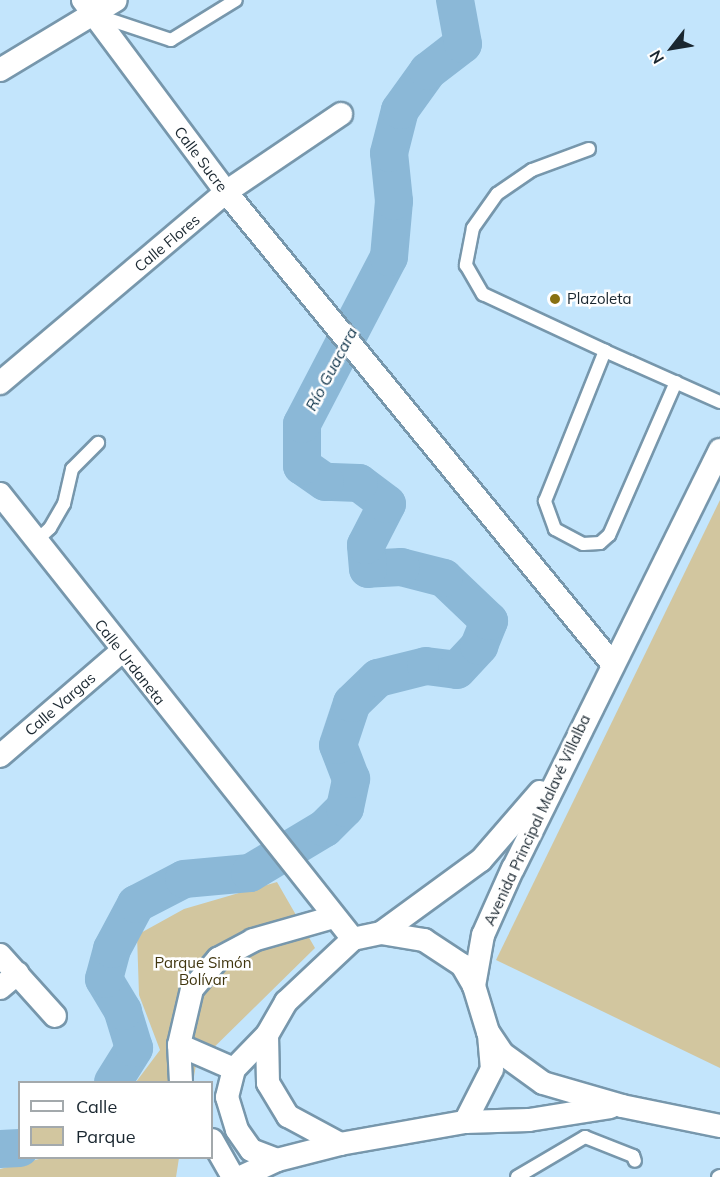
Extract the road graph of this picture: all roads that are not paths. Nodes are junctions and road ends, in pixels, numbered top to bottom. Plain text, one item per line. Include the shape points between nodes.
1 (116, 0) edge
2 (236, 0) edge
3 (88, 7) edge
4 (0, 70) edge
5 (341, 114) dead end
6 (589, 149) dead end
7 (226, 192) junction
8 (605, 351) junction
9 (676, 382) junction
10 (0, 383) edge
11 (720, 387) edge
12 (717, 401) edge
13 (98, 443) dead end
14 (720, 450) edge
15 (0, 494) edge
16 (36, 541) junction
17 (121, 652) junction
18 (611, 662) junction
19 (0, 756) edge
20 (557, 773) junction
21 (329, 912) junction
22 (381, 933) junction
23 (353, 939) junction
24 (0, 955) edge
25 (18, 973) junction
26 (474, 986) junction
27 (0, 988) edge
28 (55, 1016) dead end
29 (488, 1032) junction
30 (267, 1035) junction
31 (179, 1045) junction
32 (234, 1069) junction
33 (181, 1081) edge
34 (622, 1106) junction
35 (465, 1122) junction
36 (720, 1126) edge
37 (213, 1142) edge
38 (340, 1144) junction
39 (277, 1160) junction
40 (635, 1161) dead end
41 (233, 1177) edge
42 (241, 1177) edge
43 (517, 1177) edge

1 - 3 street
2 - 3 lane via 171,39
3 - 4 street
3 - 7 street, Calle Sucre
5 - 7 street, Calle Flores
6 - 8 lane via 532,170 498,194 473,228 466,265 483,294
7 - 10 street, Calle Flores
7 - 18 street, Calle Sucre
8 - 9 lane
8 - 9 lane via 545,501 549,518 567,537 583,544 600,543 609,535
9 - 12 lane
11 - 12 lane
13 - 16 lane via 75,464 64,504 50,528
14 - 18 street, Avenida Principal Malavé Villalba
15 - 16 street, Calle Urdaneta
16 - 17 street, Calle Urdaneta
17 - 19 street, Calle Vargas
17 - 21 street, Calle Urdaneta
18 - 20 street, Avenida Principal Malavé Villalba
20 - 22 street via 481,860
20 - 26 street, Avenida Principal Malavé Villalba via 483,935
21 - 23 street, Calle Urdaneta
21 - 31 street via 253,940 218,959 192,989
22 - 23 street
22 - 26 street via 424,939 462,965
23 - 30 street via 286,1002
24 - 25 street
25 - 27 street
25 - 28 street
26 - 29 street, Avenida Principal Malavé Villalba
29 - 34 street, Avenida Principal Malavé Villalba via 503,1054 543,1083
29 - 35 street via 492,1069
30 - 32 street
30 - 38 street via 268,1083 276,1103 302,1125
31 - 32 street
31 - 33 street
32 - 39 street via 227,1098 237,1130 251,1150
34 - 35 street via 529,1120
34 - 36 street, Avenida Principal Malavé Villalba
35 - 38 street
37 - 41 street
38 - 39 street
39 - 42 street
40 - 43 lane via 633,1156 585,1137

